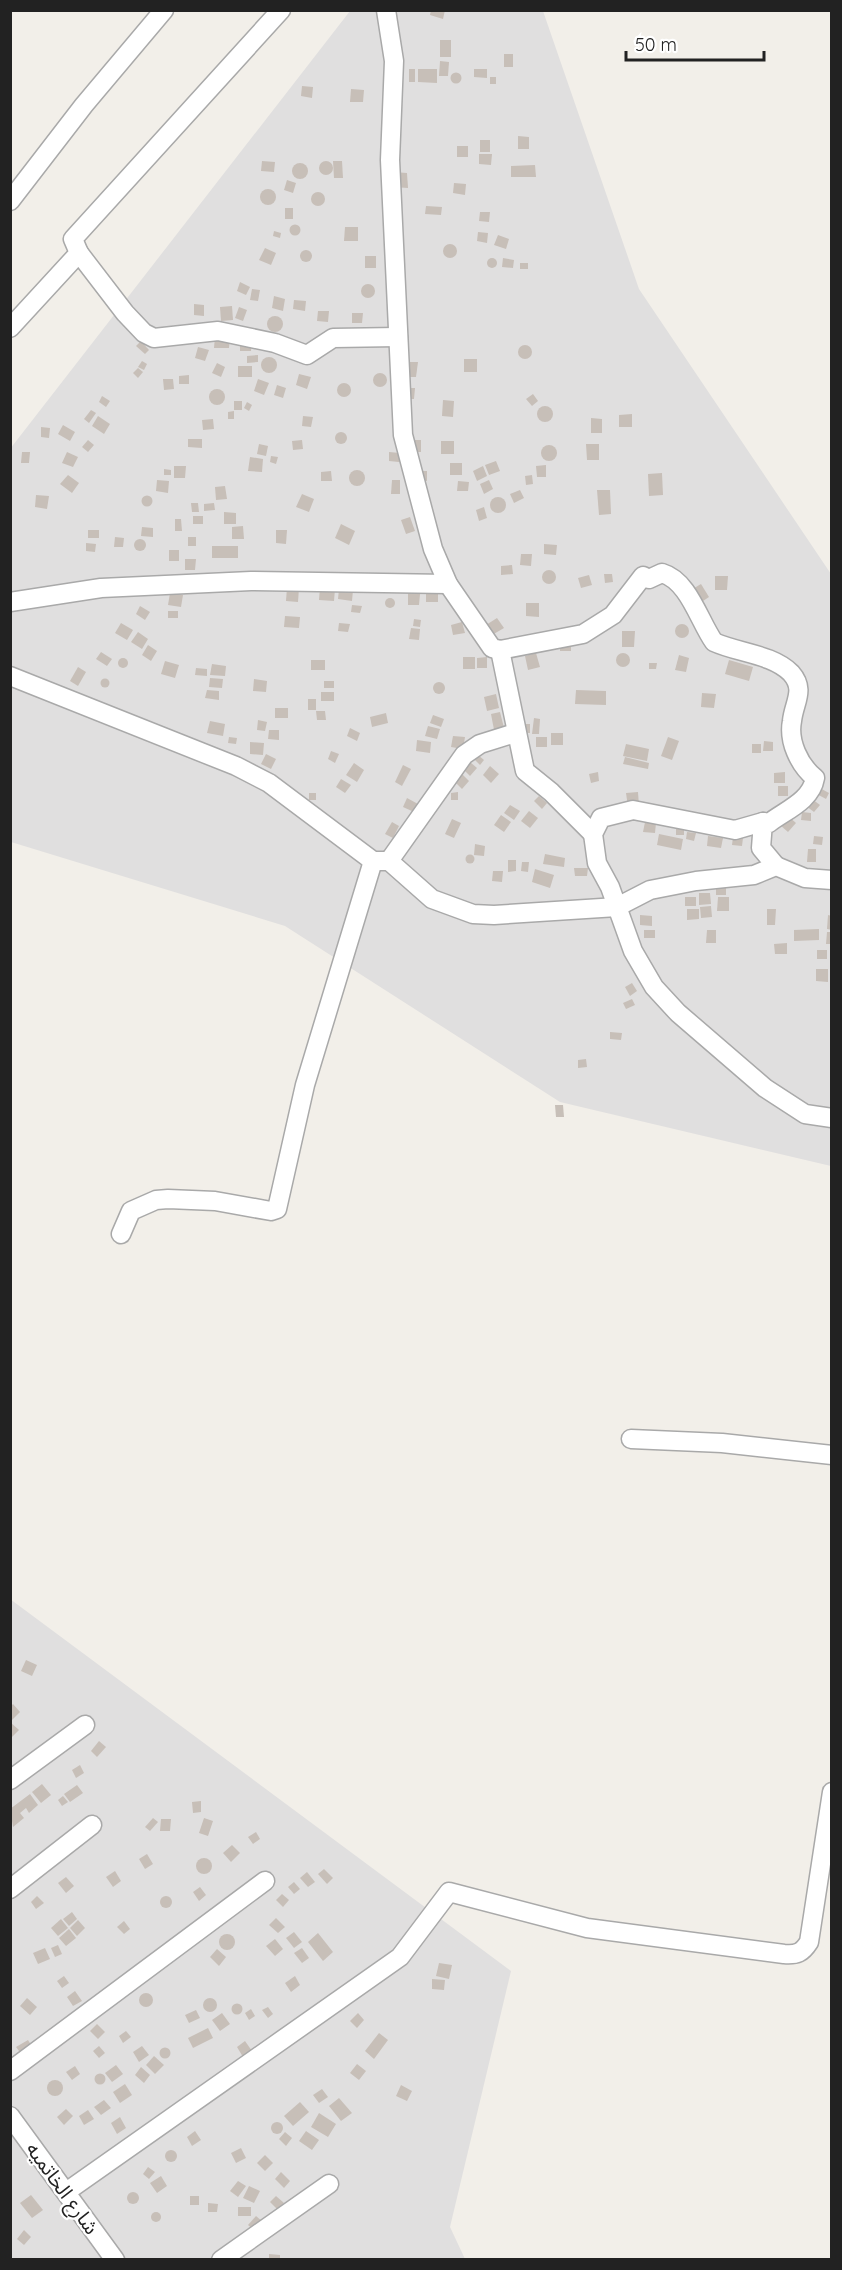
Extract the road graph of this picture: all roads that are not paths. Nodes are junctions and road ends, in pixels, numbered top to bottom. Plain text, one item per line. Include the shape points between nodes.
1 (164, 10) edge
2 (281, 10) edge
3 (386, 10) edge
4 (10, 201) edge
5 (79, 253) junction
6 (10, 328) edge
7 (398, 337) junction
8 (448, 584) junction
9 (10, 602) edge
10 (501, 650) junction
11 (10, 676) edge
12 (515, 734) junction
13 (763, 822) junction
14 (593, 834) junction
15 (381, 861) junction
16 (776, 866) junction
17 (831, 880) edge
18 (617, 906) junction
19 (831, 1118) edge
20 (121, 1234) dead end
21 (631, 1439) dead end
22 (831, 1455) edge
23 (85, 1725) dead end
24 (10, 1780) edge
25 (831, 1792) edge
26 (92, 1826) dead end
27 (265, 1881) dead end
28 (10, 1889) edge
29 (10, 2071) edge
30 (10, 2116) edge
31 (329, 2184) dead end
32 (66, 2192) junction
33 (116, 2259) edge
34 (221, 2259) edge

1 - 4 street
2 - 5 street via 73,239
3 - 7 street via 394,61 390,160
5 - 6 street
5 - 7 street via 125,313 154,338 218,331 275,343 307,355 333,338
7 - 8 street via 403,435 433,549
8 - 9 street via 250,581 101,588
8 - 10 street via 492,648
10 - 12 street
10 - 13 street via 583,634 613,615 643,576 649,579 662,573 669,575 684,590 714,642 770,660 790,672 799,684 791,722 792,740 804,767 815,778 814,786 788,811 769,823
11 - 15 street via 236,766 269,783
12 - 14 street via 525,771
12 - 15 street via 480,744 464,755
13 - 14 street via 735,830 633,810 601,818
13 - 16 street via 761,848
14 - 18 street via 597,863
15 - 18 street via 432,898 473,914 537,914
15 - 20 street via 305,1084 277,1209 214,1201 156,1200 130,1211
16 - 17 street via 805,878
16 - 18 street via 754,875 650,890
18 - 19 street via 633,951 654,987 678,1013 795,1110
21 - 22 street via 722,1443
23 - 24 street
25 - 32 street via 809,1942 803,1952 784,1954 587,1928 449,1892 400,1957
26 - 28 street
27 - 29 street
30 - 32 street, شارع الخاتميه
31 - 34 street
32 - 33 street, شارع الخاتميه

